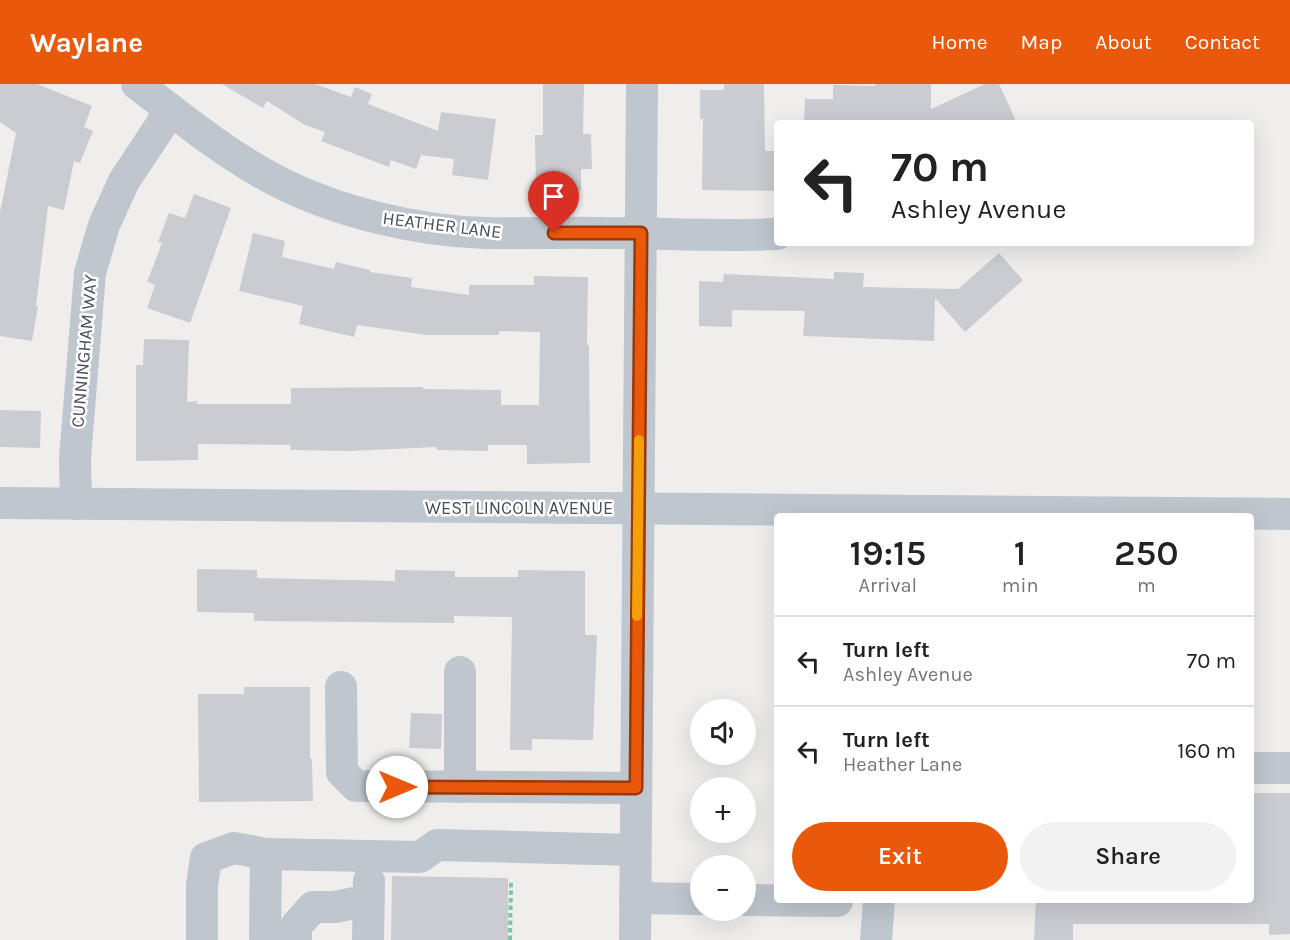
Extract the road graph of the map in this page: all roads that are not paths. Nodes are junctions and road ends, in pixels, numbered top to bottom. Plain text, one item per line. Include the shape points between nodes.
1 (137, 84) edge
2 (642, 84) edge
3 (171, 110) junction
4 (641, 233) junction
5 (774, 234) edge
6 (0, 503) edge
7 (76, 504) junction
8 (638, 508) junction
9 (1181, 513) edge
10 (1254, 514) edge
11 (1290, 514) edge
12 (460, 672) dead end
13 (341, 687) dead end
14 (1254, 768) edge
15 (1289, 768) edge
16 (460, 787) junction
17 (636, 788) junction
18 (635, 850) junction
19 (266, 854) junction
20 (369, 856) junction
21 (635, 898) junction
22 (690, 899) edge
23 (369, 900) junction
24 (756, 900) edge
25 (774, 900) edge
26 (879, 903) edge
27 (202, 940) edge
28 (266, 940) edge
29 (296, 940) edge
30 (368, 940) edge
31 (635, 940) edge
32 (876, 940) edge

1 - 3 street, HEATHER LANE
2 - 4 street
3 - 4 street, HEATHER LANE via 276,181 344,209 405,224 484,233
3 - 7 street, CUNNINGHAM WAY via 124,181 104,225 90,273 75,458
4 - 5 street, HEATHER LANE
4 - 8 street
6 - 7 street, WEST LINCOLN AVENUE
7 - 8 street, WEST LINCOLN AVENUE
8 - 9 street, WEST LINCOLN AVENUE
8 - 17 street
10 - 11 street, WEST LINCOLN AVENUE
12 - 16 street
13 - 16 street via 342,771 356,786
14 - 15 street
16 - 17 street
17 - 18 street
18 - 20 street via 437,844 420,857
18 - 21 street
19 - 20 street
19 - 27 street via 234,849 206,858
19 - 28 street
20 - 23 street
21 - 22 street
21 - 31 street
23 - 29 street via 313,907 296,926
23 - 30 street
24 - 25 street
26 - 32 street

